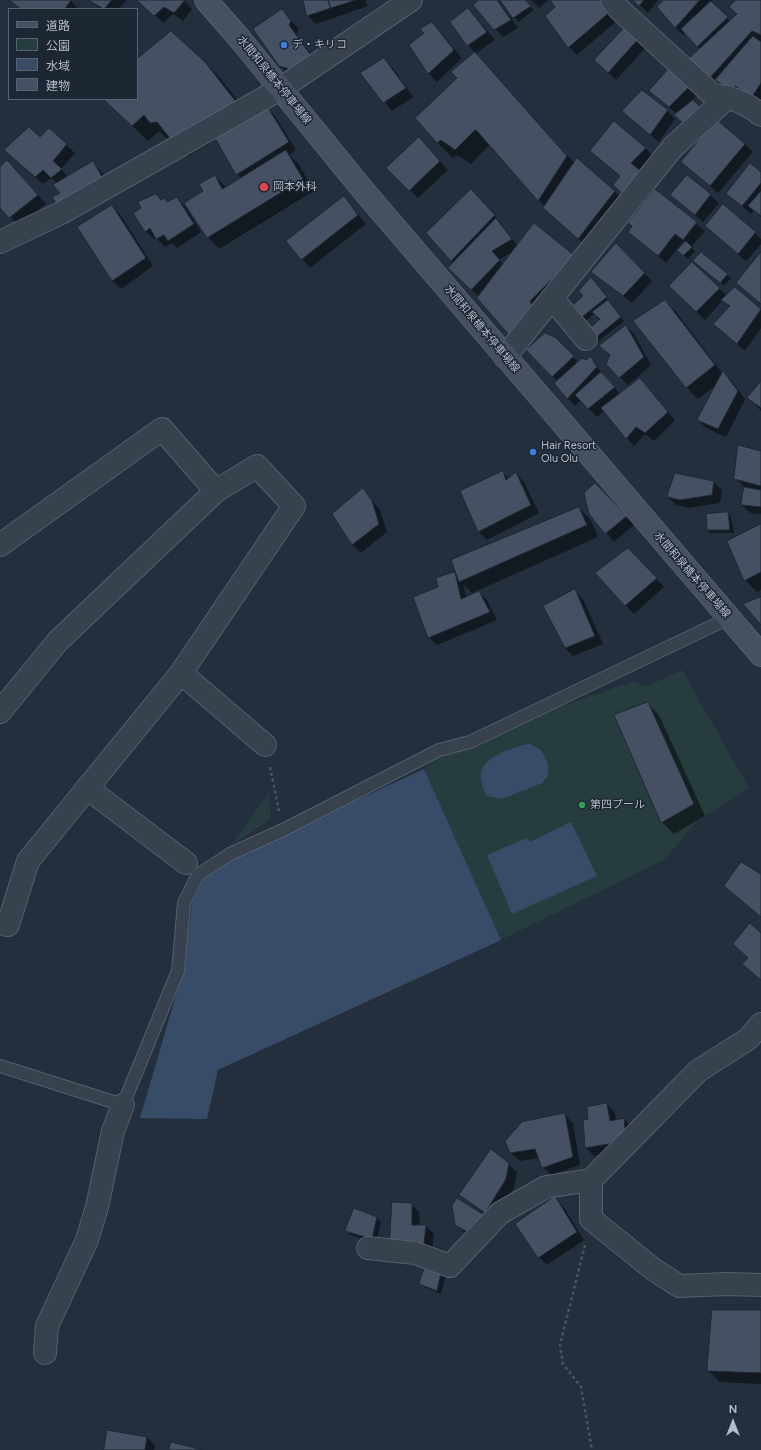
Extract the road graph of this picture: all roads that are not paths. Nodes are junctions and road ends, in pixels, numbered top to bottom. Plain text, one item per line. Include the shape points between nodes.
1 (206, 0) edge
2 (411, 0) edge
3 (612, 0) edge
4 (280, 88) junction
5 (728, 97) junction
6 (761, 115) edge
7 (0, 242) edge
8 (552, 298) junction
9 (586, 339) dead end
10 (505, 357) junction
11 (216, 490) junction
12 (0, 545) edge
13 (729, 618) junction
14 (761, 655) edge
15 (181, 673) junction
16 (0, 712) edge
17 (265, 745) road end
18 (87, 788) junction
19 (186, 863) dead end
20 (0, 923) edge
21 (761, 1024) edge
22 (0, 1066) edge
23 (123, 1105) junction
24 (591, 1180) junction
25 (368, 1248) dead end
26 (761, 1285) edge
27 (45, 1353) dead end

1 - 4 main road, 水間和泉橋本停車場線
2 - 4 street
3 - 5 street via 713,94
4 - 7 street via 61,213
4 - 10 main road, 水間和泉橋本停車場線
5 - 6 street via 753,107
5 - 8 street via 673,147
8 - 9 street
8 - 10 street
10 - 13 main road, 水間和泉橋本停車場線
11 - 12 street via 162,428
11 - 15 street via 257,466 294,506
11 - 16 street via 58,641
13 - 14 main road, 水間和泉橋本停車場線
13 - 23 lane via 470,742 439,750 283,830 230,854 198,875 184,903 178,971
15 - 17 street
15 - 18 street
18 - 19 street
18 - 20 street via 28,861 8,925
21 - 24 street via 748,1039 698,1071
22 - 23 lane
23 - 27 street via 113,1131 97,1207 87,1240 47,1326
24 - 25 street via 546,1188 500,1213 450,1266 415,1253
24 - 26 street via 591,1219 653,1269 679,1286

